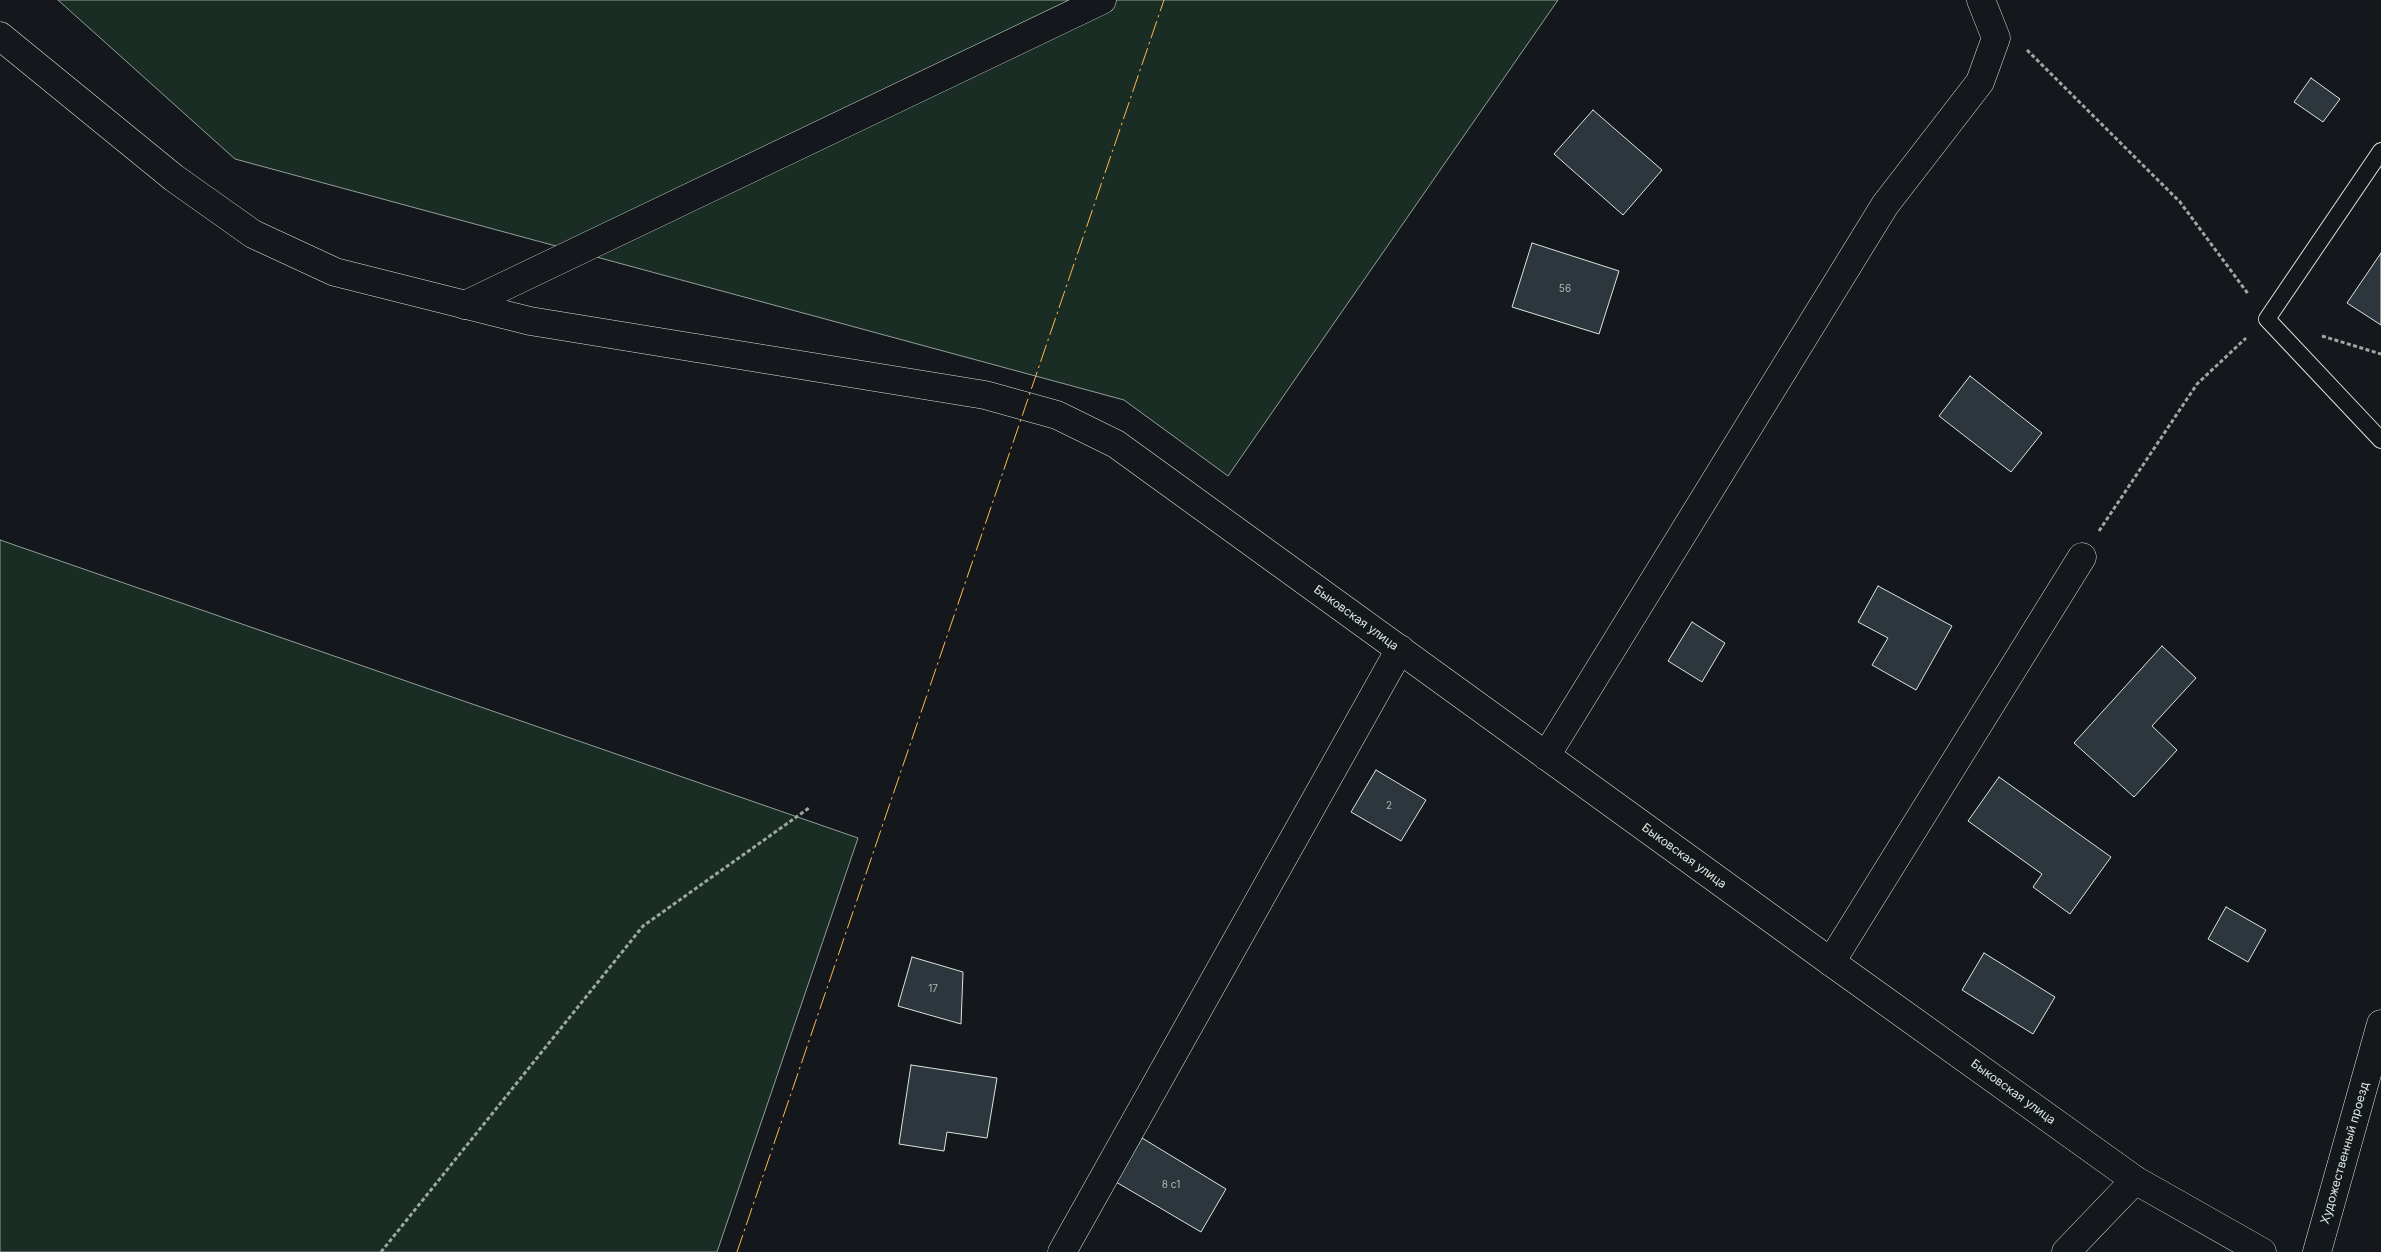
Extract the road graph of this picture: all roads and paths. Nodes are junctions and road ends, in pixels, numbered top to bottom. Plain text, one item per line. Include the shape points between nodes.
1 (1102, 0) edge
2 (1991, 13) edge
3 (0, 36) edge
4 (2381, 151) edge
5 (465, 305) junction
6 (2267, 319) junction
7 (2381, 440) edge
8 (2082, 557) joint
9 (1400, 649) junction
10 (1546, 756) junction
11 (809, 808) dead end
12 (1831, 962) junction
13 (2381, 1024) edge
14 (2135, 1180) junction
15 (381, 1252) edge
16 (1062, 1252) edge
17 (2066, 1252) edge
18 (2262, 1252) edge
19 (2317, 1252) edge

1 - 5 street
2 - 6 path via 2180,202
2 - 10 street via 1980,82 1885,205
3 - 5 street, Быковская улица via 174,178 253,234 335,272
4 - 6 lane
5 - 9 street, Быковская улица via 530,321 985,395 1057,415 1116,444
6 - 7 lane
6 - 8 path via 2197,384
8 - 12 street
9 - 10 street, Быковская улица
9 - 16 street
10 - 12 street, Быковская улица
11 - 15 path via 643,926
12 - 14 street, Быковская улица
13 - 19 street, Художественный проезд
14 - 17 street
14 - 18 street, Быковская улица

